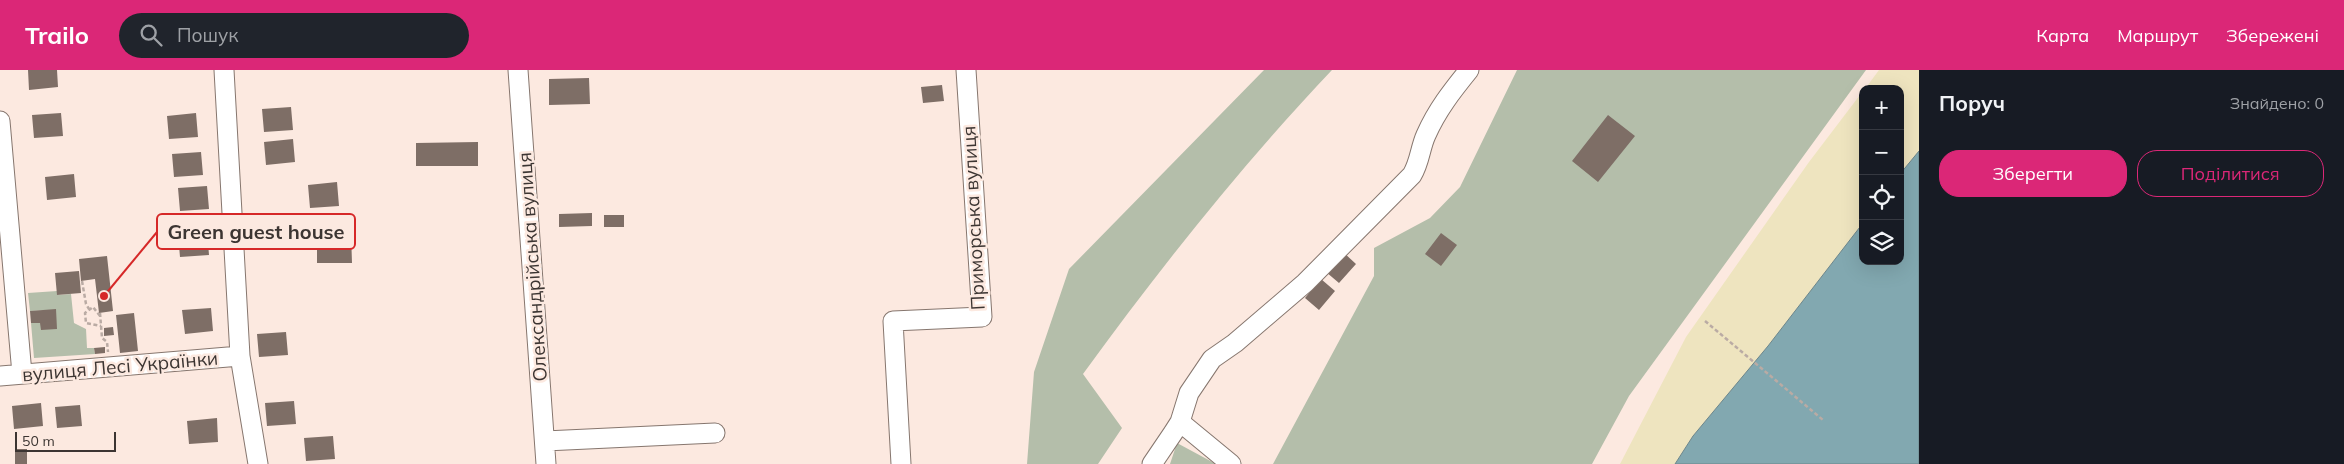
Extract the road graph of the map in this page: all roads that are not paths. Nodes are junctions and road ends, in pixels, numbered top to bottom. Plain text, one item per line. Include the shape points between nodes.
1 (224, 70) edge
2 (518, 70) edge
3 (966, 70) edge
4 (1469, 70) edge
5 (0, 121) edge
6 (3, 188) edge
7 (240, 356) junction
8 (22, 374) junction
9 (0, 376) edge
10 (1180, 422) junction
11 (715, 433) dead end
12 (545, 441) junction
13 (258, 464) edge
14 (546, 464) edge
15 (901, 464) edge
16 (1152, 464) edge
17 (1231, 464) edge

1 - 7 street
2 - 12 street, Олександрійська вулиця
3 - 15 street, Приморська вулиця via 982,317 893,321
4 - 10 street via 1440,106 1425,137 1417,166 1408,180 1274,311 1212,359 1189,393
5 - 6 street
6 - 8 street
7 - 8 street, вулиця Лесі Українки
7 - 13 street
8 - 9 street, вулиця Лесі Українки
10 - 16 street
10 - 17 street
11 - 12 street
12 - 14 street, Олександрійська вулиця

